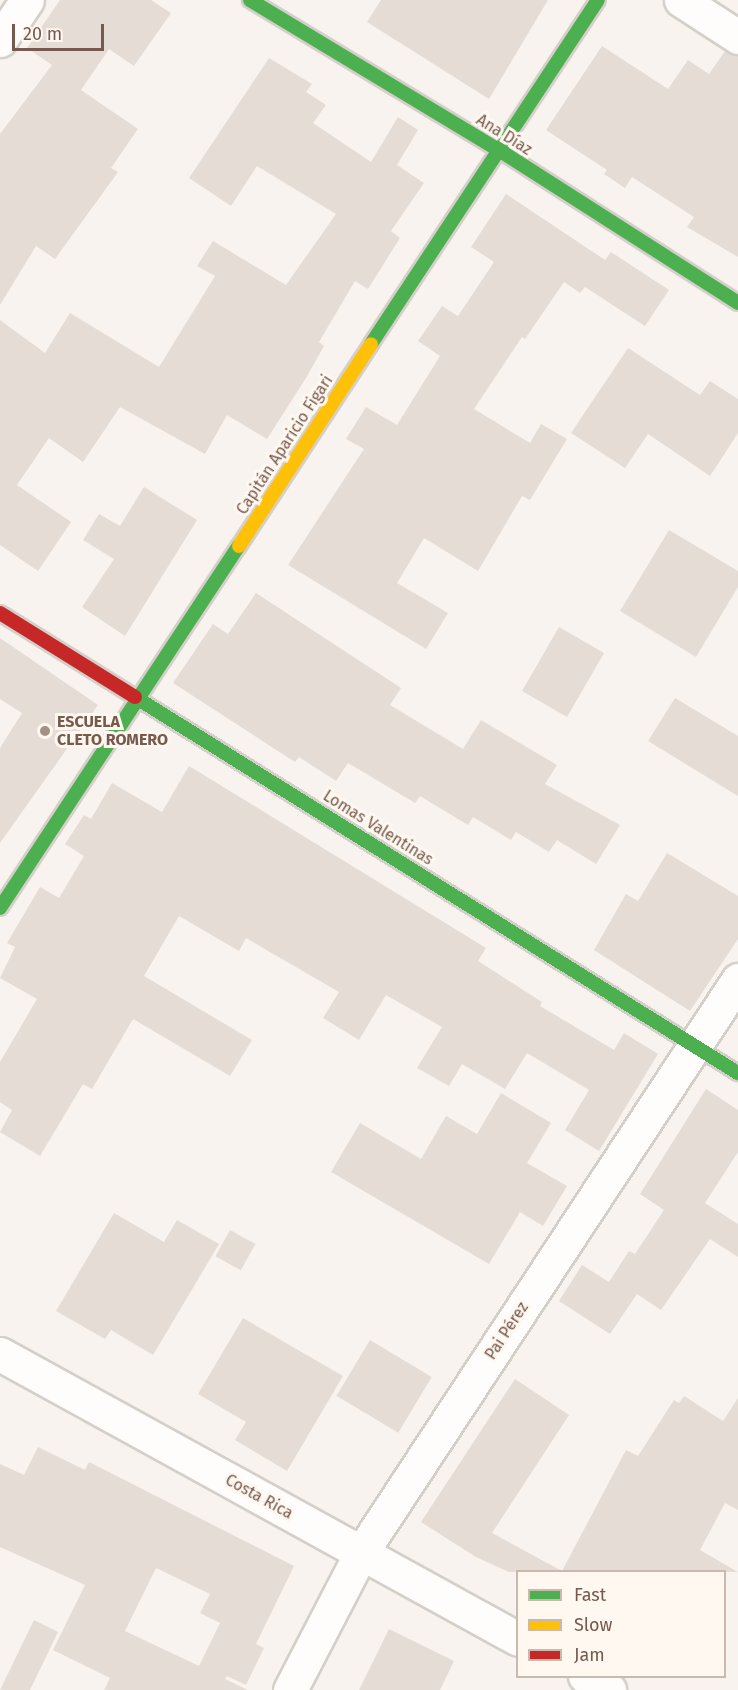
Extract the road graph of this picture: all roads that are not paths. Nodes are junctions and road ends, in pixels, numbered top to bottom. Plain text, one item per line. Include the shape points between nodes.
1 (27, 0) edge
2 (250, 0) edge
3 (598, 0) edge
4 (681, 0) edge
5 (738, 36) edge
6 (0, 40) edge
7 (499, 150) junction
8 (738, 303) edge
9 (0, 613) edge
10 (138, 698) junction
11 (0, 908) edge
12 (738, 980) edge
13 (695, 1045) junction
14 (738, 1073) edge
15 (0, 1354) edge
16 (361, 1553) junction
17 (516, 1638) edge
18 (587, 1678) edge
19 (290, 1690) edge
20 (609, 1690) edge

1 - 6 street
2 - 7 street, Ana Díaz
3 - 7 street, Capitán Aparicio Figari
4 - 5 street
7 - 8 street, Ana Díaz
7 - 10 street, Capitán Aparicio Figari
9 - 10 street, Lomas Valentinas
10 - 11 street, Capitán Aparicio Figari
10 - 13 street, Lomas Valentinas
12 - 13 street, Pai Pérez
13 - 14 street, Lomas Valentinas
13 - 16 street, Pai Pérez
15 - 16 street, Costa Rica
16 - 17 street, Costa Rica
16 - 19 street, Pai Pérez
18 - 20 street

